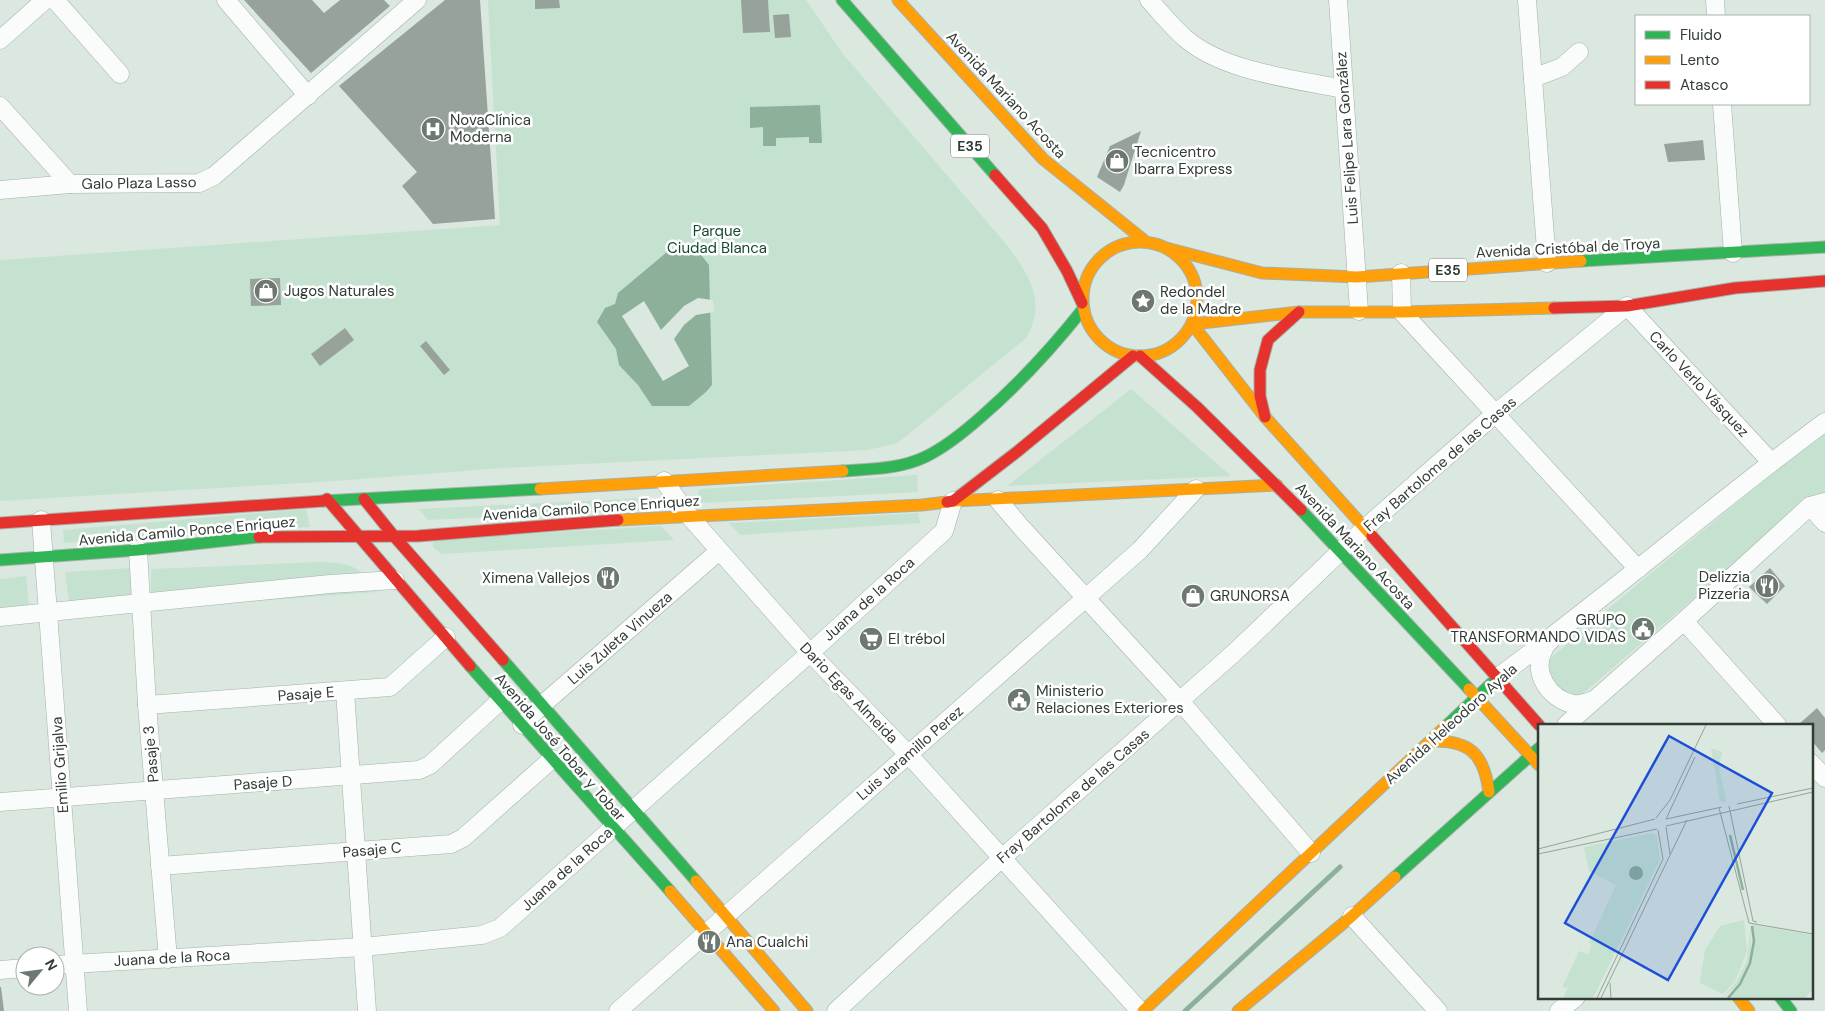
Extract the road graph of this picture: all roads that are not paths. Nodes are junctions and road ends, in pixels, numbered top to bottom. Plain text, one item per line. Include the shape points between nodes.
1 (45, 0) edge
2 (55, 0) edge
3 (226, 0) edge
4 (418, 0) edge
5 (842, 0) edge
6 (898, 0) edge
7 (1149, 0) edge
8 (1338, 0) edge
9 (1527, 0) edge
10 (1715, 0) edge
11 (1716, 15) edge
12 (0, 40) edge
13 (1579, 52) dead end
14 (120, 74) dead end
15 (1533, 78) junction
16 (1344, 89) junction
17 (308, 96) junction
18 (1722, 105) edge
19 (0, 106) edge
20 (70, 184) junction
21 (0, 190) edge
22 (1145, 241) junction
23 (1825, 247) edge
24 (1166, 248) junction
25 (1733, 253) junction
26 (1547, 263) junction
27 (1401, 273) junction
28 (1357, 277) junction
29 (1825, 281) edge
30 (1083, 306) junction
31 (1627, 306) junction
32 (1359, 311) junction
33 (1299, 312) junction
34 (1402, 312) junction
35 (1193, 324) junction
36 (1136, 356) junction
37 (1496, 414) junction
38 (1265, 417) junction
39 (1825, 422) edge
40 (1771, 462) junction
41 (664, 481) junction
42 (1277, 485) junction
43 (1196, 489) junction
44 (364, 499) junction
45 (327, 500) junction
46 (998, 500) junction
47 (953, 501) junction
48 (1818, 504) edge
49 (690, 517) junction
50 (41, 520) junction
51 (0, 523) edge
52 (1825, 523) edge
53 (1365, 528) junction
54 (357, 535) junction
55 (392, 535) junction
56 (138, 550) junction
57 (1340, 550) junction
58 (719, 551) junction
59 (44, 558) junction
60 (0, 560) edge
61 (1638, 569) junction
62 (395, 580) junction
63 (1086, 598) junction
64 (140, 604) junction
65 (48, 613) junction
66 (0, 617) edge
67 (1684, 621) junction
68 (1555, 635) junction
69 (446, 638) junction
70 (810, 654) junction
71 (1498, 677) junction
72 (345, 691) junction
73 (1476, 698) junction
74 (500, 701) junction
75 (1180, 701) junction
76 (1592, 701) junction
77 (148, 705) junction
78 (542, 705) junction
79 (1538, 724) edge
80 (1567, 724) edge
81 (1776, 724) edge
82 (522, 725) junction
83 (1431, 741) junction
84 (1534, 751) edge
85 (909, 755) junction
86 (552, 759) junction
87 (351, 776) junction
88 (154, 790) junction
89 (1489, 792) junction
90 (62, 798) junction
91 (0, 802) edge
92 (633, 809) junction
93 (612, 829) junction
94 (356, 852) junction
95 (1311, 854) junction
96 (1002, 858) junction
97 (160, 866) junction
98 (726, 915) junction
99 (1352, 916) junction
100 (706, 932) junction
101 (363, 947) junction
102 (168, 958) junction
103 (65, 964) edge
104 (75, 964) junction
105 (15, 969) edge
106 (0, 970) edge
107 (1575, 998) edge
108 (1739, 998) edge
109 (1781, 998) edge
110 (78, 1011) edge
111 (367, 1011) edge
112 (618, 1011) edge
113 (774, 1011) edge
114 (807, 1011) edge
115 (836, 1011) edge
116 (1142, 1011) edge
117 (1238, 1011) edge
118 (1438, 1011) edge
119 (1559, 1011) edge
120 (1749, 1011) edge
121 (1791, 1011) edge

1 - 12 street
2 - 14 street
3 - 17 street
4 - 17 street, Galo Plaza Lasso
5 - 30 main road, E35 via 1042,228
6 - 22 main road, Avenida Mariano Acosta / E35 via 1043,159
7 - 16 street via 1187,40 1217,59
8 - 16 street, Luis Felipe Lara González
9 - 15 street
10 - 11 street
13 - 15 street via 1562,67
15 - 26 street
16 - 28 street, Luis Felipe Lara González
17 - 20 street, Galo Plaza Lasso via 206,181
18 - 25 street
19 - 20 street
20 - 21 street, Galo Plaza Lasso
22 - 24 main road, E35
22 - 30 main road, E35 via 1128,242 1099,258 1089,271
23 - 25 main road, Avenida Cristóbal de Troya / E35
24 - 28 main road, Avenida Cristóbal de Troya / E35 via 1262,273
24 - 35 main road, E35 via 1188,269 1195,284 1197,299
25 - 26 main road, Avenida Cristóbal de Troya / E35
26 - 27 main road, Avenida Cristóbal de Troya / E35
27 - 28 main road, Avenida Cristóbal de Troya / E35
27 - 34 street
28 - 32 street, Luis Felipe Lara González
29 - 31 main road via 1735,288
30 - 36 main road, E35 via 1092,331 1100,341 1121,353
30 - 41 main road, Avenida Camilo Ponce Enriquez via 1052,348 1003,398 958,437 925,457 887,468
31 - 34 main road
31 - 37 street, Fray Bartolome de las Casas
31 - 40 street, Carlo Verlo Vásquez
32 - 33 main road
32 - 34 main road
33 - 35 main road
33 - 38 main road via 1268,340 1260,370 1260,396
34 - 37 street
35 - 36 main road via 1168,349 1154,355
35 - 38 main road, Avenida Mariano Acosta
36 - 42 main road, Avenida Mariano Acosta via 1196,407
36 - 47 main road
37 - 53 street, Fray Bartolome de las Casas
37 - 61 street
38 - 53 main road, Avenida Mariano Acosta
39 - 40 street, Avenida Heleodoro Ayala
40 - 61 street, Avenida Heleodoro Ayala
41 - 44 main road, Avenida Camilo Ponce Enriquez
41 - 49 street, Dario Egas Almeida
42 - 43 main road, Avenida Camilo Ponce Enriquez
42 - 57 main road, Avenida Mariano Acosta
43 - 46 main road, Avenida Camilo Ponce Enriquez
43 - 63 street, Luis Jaramillo Perez via 1140,550
44 - 45 main road, Avenida Camilo Ponce Enriquez
44 - 55 main road, Avenida José Tobar y Tobar
45 - 50 main road, Avenida Camilo Ponce Enriquez
45 - 54 main road, Avenida José Tobar y Tobar
46 - 47 main road, Avenida Camilo Ponce Enriquez
46 - 63 street
47 - 49 main road, Avenida Camilo Ponce Enriquez
47 - 70 street, Juana de la Roca via 944,530
48 - 52 street
48 - 67 street
49 - 55 main road, Avenida Camilo Ponce Enriquez via 418,536
49 - 58 street, Dario Egas Almeida
50 - 51 main road, Avenida Camilo Ponce Enriquez
50 - 59 street, Emilio Grijalva
53 - 57 street, Fray Bartolome de las Casas
53 - 71 main road, Avenida Mariano Acosta
54 - 55 main road, Avenida Camilo Ponce Enriquez
54 - 56 main road, Avenida Camilo Ponce Enriquez via 260,537
54 - 62 main road, Avenida José Tobar y Tobar
55 - 78 main road, Avenida José Tobar y Tobar
56 - 59 main road, Avenida Camilo Ponce Enriquez
56 - 64 street, Pasaje 3
57 - 73 main road, Avenida Mariano Acosta
57 - 75 street, Fray Bartolome de las Casas
58 - 70 street, Dario Egas Almeida
58 - 78 street, Luis Zuleta Vinueza
59 - 60 main road, Avenida Camilo Ponce Enriquez
59 - 65 street, Emilio Grijalva
61 - 68 street, Avenida Heleodoro Ayala
62 - 64 street
62 - 69 main road, Avenida José Tobar y Tobar
63 - 75 street
63 - 85 street, Luis Jaramillo Perez
64 - 65 street
64 - 77 street, Pasaje 3
65 - 66 street
65 - 90 street, Emilio Grijalva
67 - 76 street
67 - 81 street
68 - 71 street, Avenida Heleodoro Ayala
68 - 76 street via 1543,649 1541,658 1544,685 1557,698 1574,704
69 - 72 street, Pasaje E via 390,688
69 - 74 main road, Avenida José Tobar y Tobar
70 - 85 street, Dario Egas Almeida
70 - 92 street, Juana de la Roca
71 - 73 main road, Avenida Heleodoro Ayala
71 - 79 main road, Avenida Mariano Acosta
72 - 77 street, Pasaje E
72 - 87 street
73 - 83 main road, Avenida Heleodoro Ayala
73 - 84 main road, Avenida Mariano Acosta
74 - 82 main road, Avenida José Tobar y Tobar
74 - 87 street, Pasaje D via 430,765 418,770
75 - 95 street
75 - 96 street, Fray Bartolome de las Casas
76 - 80 street
77 - 88 street, Pasaje 3
78 - 82 street, Luis Zuleta Vinueza
78 - 92 main road, Avenida José Tobar y Tobar
82 - 86 main road, Avenida José Tobar y Tobar
83 - 89 main road via 1449,740 1466,746 1480,758 1488,774
83 - 95 main road, Avenida Heleodoro Ayala
84 - 89 main road
85 - 96 street, Dario Egas Almeida
85 - 98 street, Luis Jaramillo Perez
86 - 93 main road, Avenida José Tobar y Tobar
86 - 94 street, Pasaje C via 463,838 451,844
87 - 88 street, Pasaje D
87 - 94 street
88 - 90 street, Pasaje D
88 - 97 street, Pasaje 3
89 - 99 main road
90 - 91 street, Pasaje D
90 - 104 street, Emilio Grijalva
92 - 93 street, Juana de la Roca
92 - 98 main road, Avenida José Tobar y Tobar
93 - 100 main road, Avenida José Tobar y Tobar
93 - 101 street, Juana de la Roca via 500,928 482,935
94 - 97 street, Pasaje C
94 - 101 street
95 - 116 main road, Avenida Heleodoro Ayala
96 - 115 street, Fray Bartolome de las Casas
96 - 116 street, Dario Egas Almeida
97 - 102 street, Pasaje 3
98 - 100 street, Luis Jaramillo Perez
98 - 114 main road, Avenida José Tobar y Tobar
99 - 117 main road
99 - 118 street
100 - 112 street, Luis Jaramillo Perez
100 - 113 main road, Avenida José Tobar y Tobar
101 - 102 street, Juana de la Roca
101 - 111 street
102 - 104 street, Juana de la Roca
103 - 104 street, Juana de la Roca
104 - 110 street, Emilio Grijalva
105 - 106 street
107 - 119 street
108 - 120 main road
109 - 121 main road

